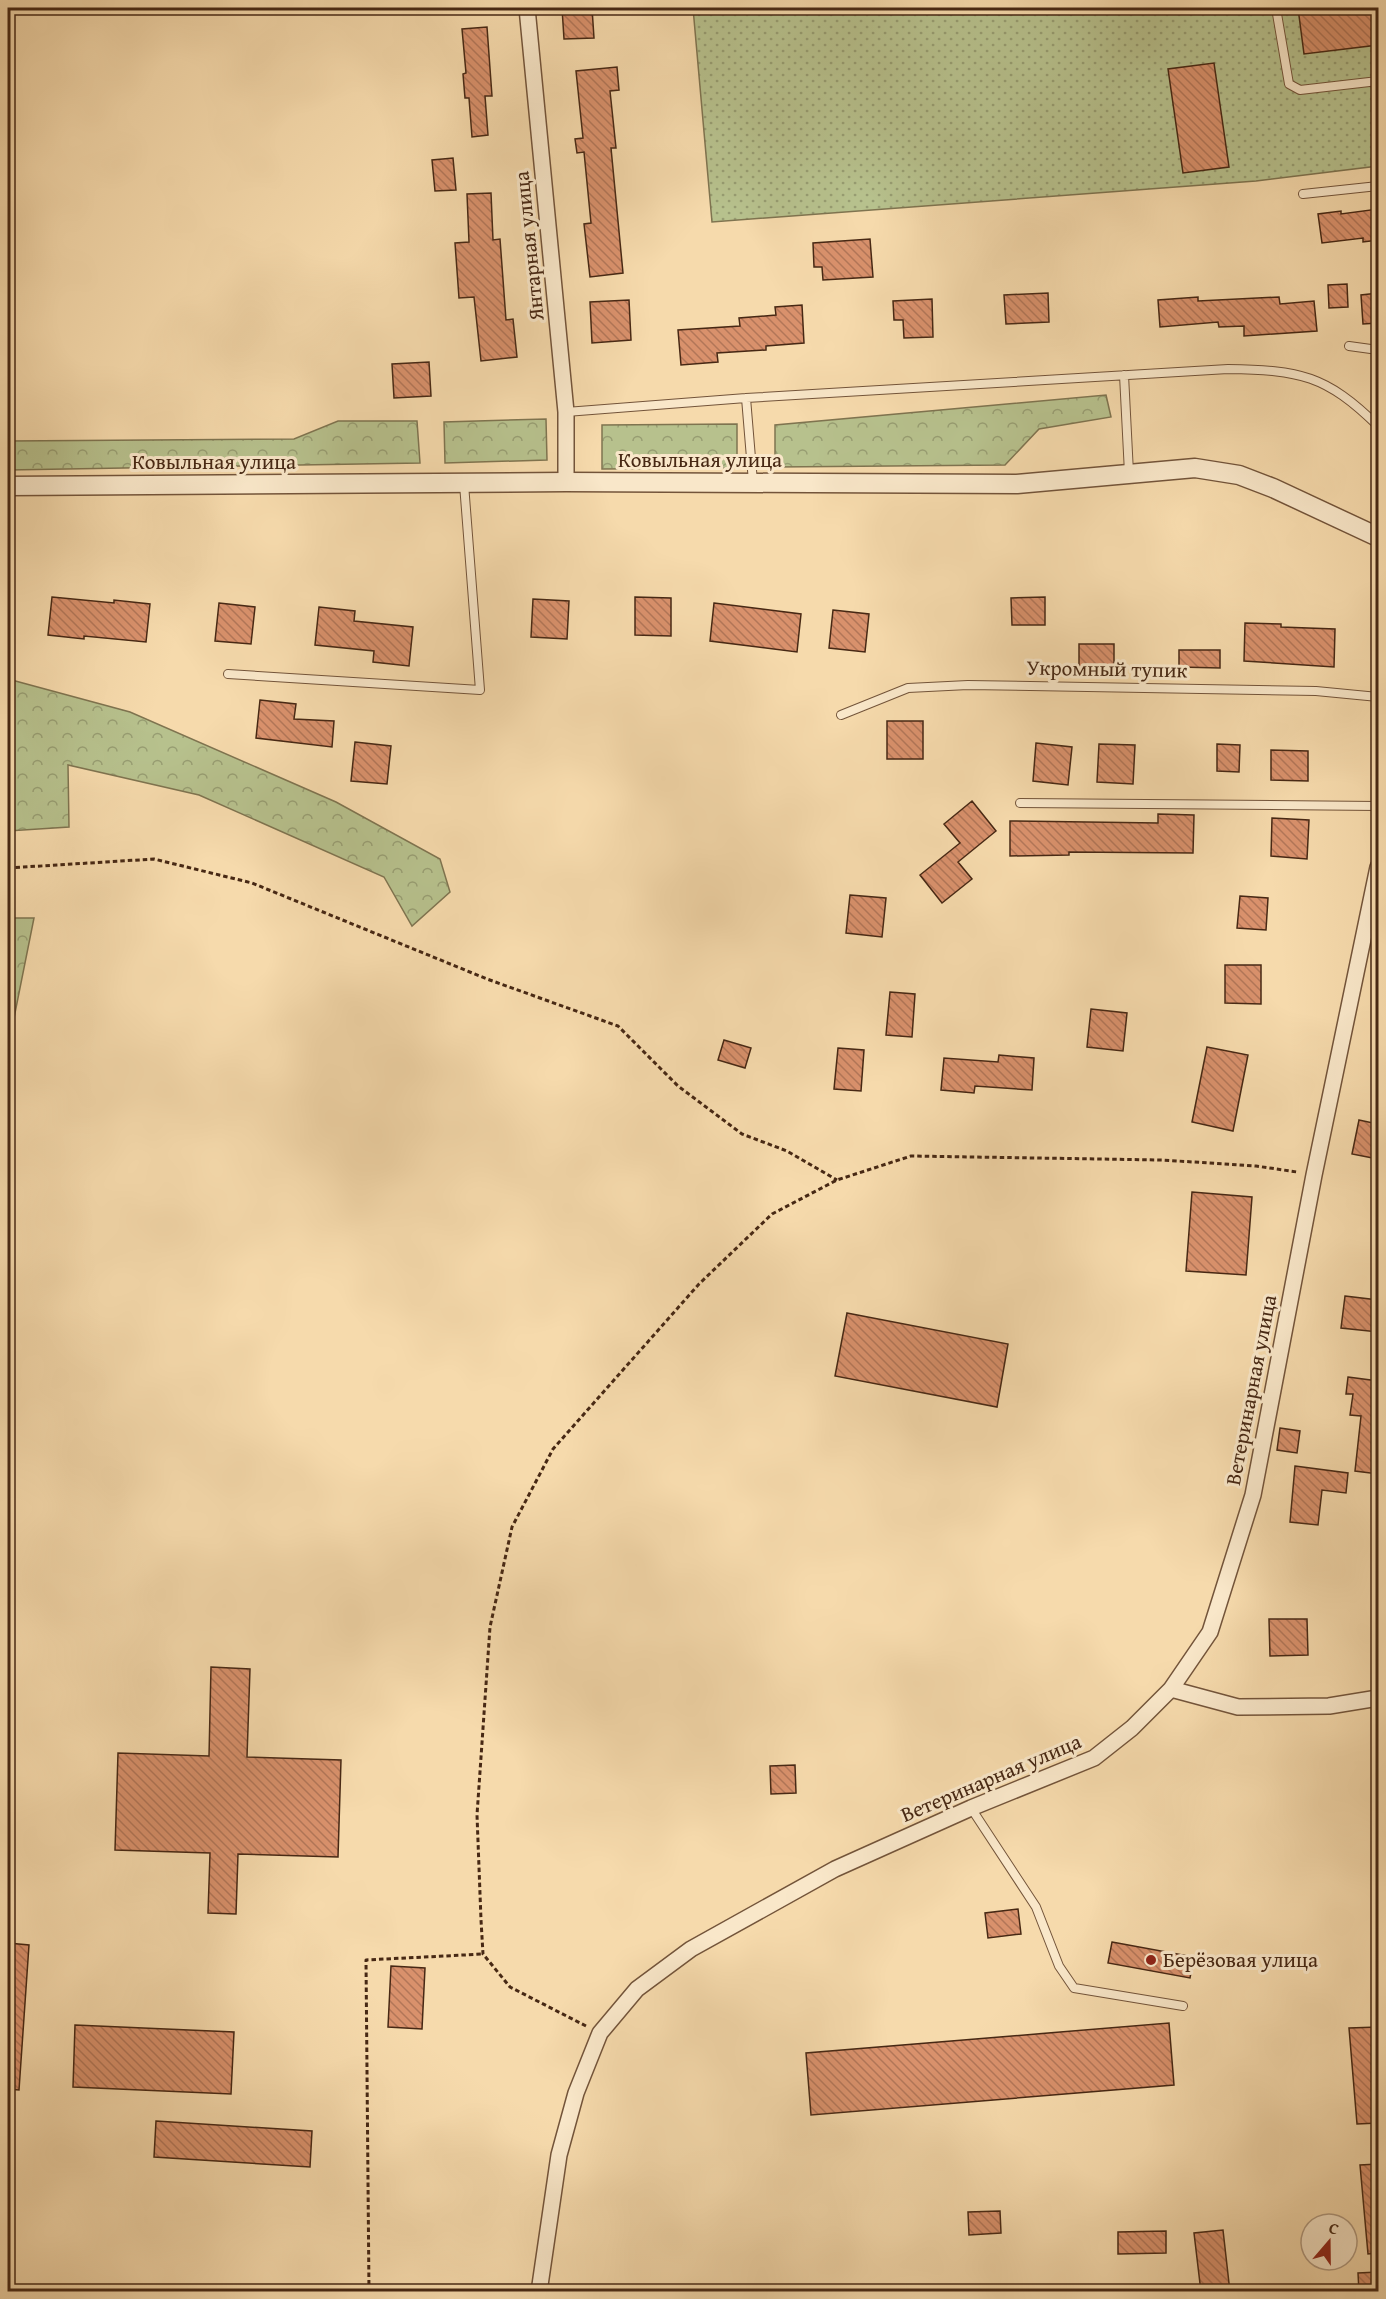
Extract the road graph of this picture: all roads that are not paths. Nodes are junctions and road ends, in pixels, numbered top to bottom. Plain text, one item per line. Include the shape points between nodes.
1 (527, 8) edge
2 (1276, 8) edge
3 (1378, 81) edge
4 (1378, 186) edge
5 (1303, 194) dead end
6 (1349, 346) dead end
7 (1378, 350) edge
8 (1124, 375) junction
9 (746, 398) junction
10 (567, 412) junction
11 (1378, 426) edge
12 (1129, 473) junction
13 (566, 482) junction
14 (753, 482) junction
15 (464, 484) junction
16 (8, 486) edge
17 (1378, 537) edge
18 (228, 675) dead end
19 (1378, 697) edge
20 (841, 715) dead end
21 (1020, 803) dead end
22 (1378, 806) edge
23 (1378, 867) edge
24 (1171, 1689) junction
25 (1378, 1698) edge
26 (971, 1808) junction
27 (1183, 2006) dead end
28 (539, 2292) edge

1 - 10 street, Янтарная улица
2 - 3 lane via 1289,84 1300,90
4 - 5 lane
6 - 7 lane
8 - 9 lane
8 - 11 lane via 1228,369 1284,371 1338,391
8 - 12 lane
9 - 10 lane
9 - 14 lane
10 - 13 street, Янтарная улица
12 - 14 street, Ковыльная улица via 1017,484
12 - 17 street, Ковыльная улица via 1195,468 1239,475
13 - 14 street, Ковыльная улица
13 - 15 street, Ковыльная улица
15 - 16 street, Ковыльная улица
15 - 18 lane via 480,690
19 - 20 lane, Укромный тупик via 1316,691 969,685 908,688
21 - 22 lane
23 - 24 street, Ветеринарная улица via 1253,1495 1210,1632
24 - 25 street via 1238,1707 1329,1706
24 - 26 street, Ветеринарная улица via 1132,1728 1094,1758
26 - 27 lane via 1036,1907 1059,1966 1074,1988
26 - 28 street, Ветеринарная улица via 835,1869 691,1948 637,1989 600,2033 576,2093 559,2155

